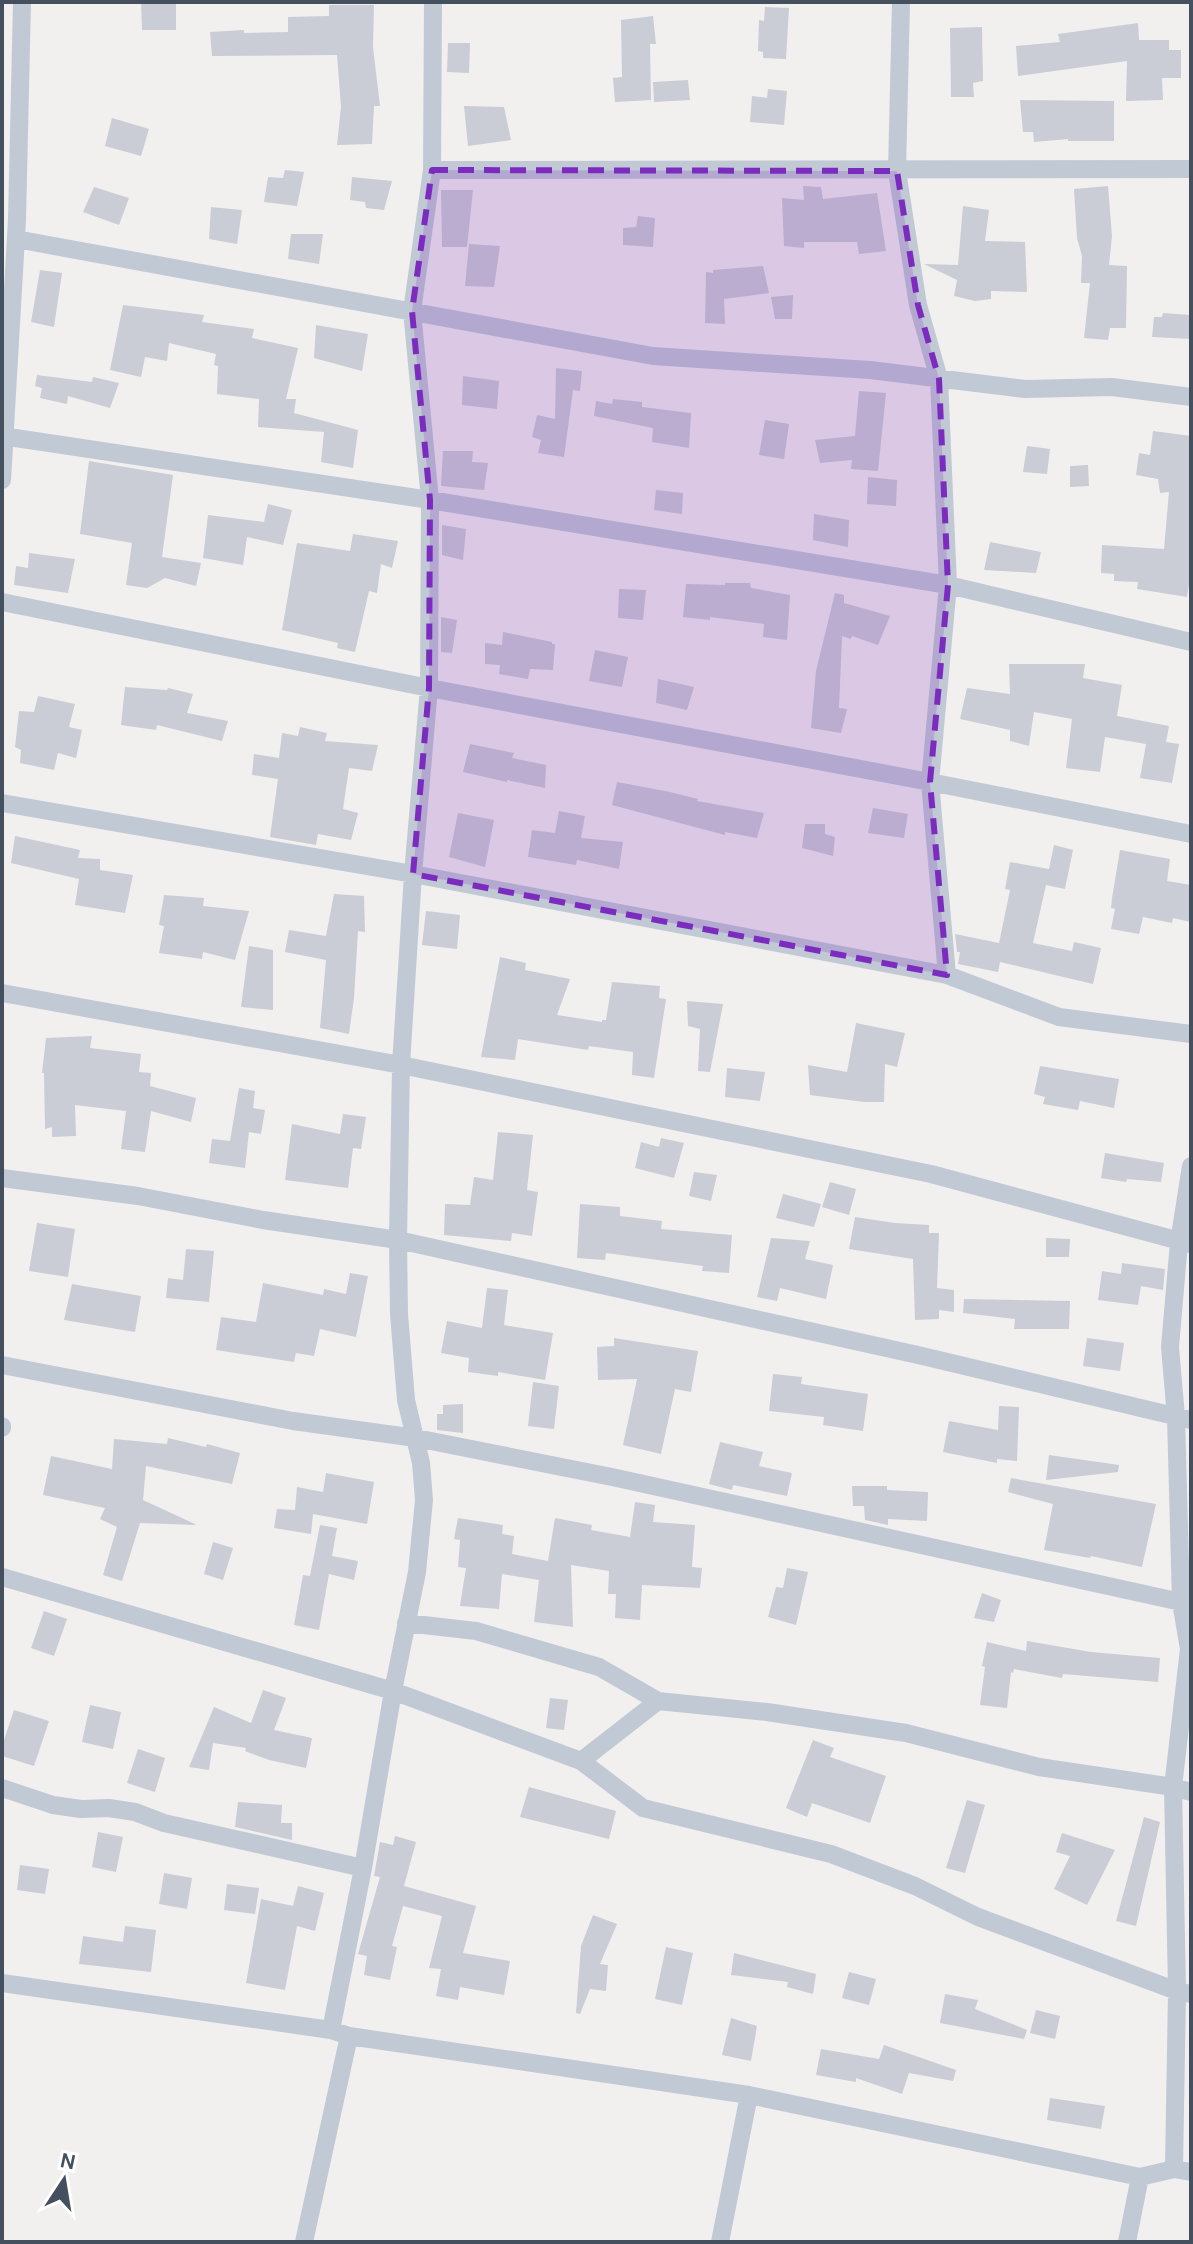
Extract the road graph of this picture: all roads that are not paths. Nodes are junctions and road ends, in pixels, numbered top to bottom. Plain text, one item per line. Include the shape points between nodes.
1 (22, 2) edge
2 (433, 2) edge
3 (901, 2) edge
4 (1191, 169) edge
5 (432, 170) junction
6 (897, 171) junction
7 (10, 219) edge
8 (16, 239) junction
9 (412, 311) junction
10 (939, 379) junction
11 (1191, 397) edge
12 (4, 436) edge
13 (2, 480) edge
14 (430, 500) junction
15 (948, 585) junction
16 (2, 602) edge
17 (1191, 642) edge
18 (429, 688) junction
19 (930, 782) junction
20 (2, 803) edge
21 (1191, 834) edge
22 (413, 874) junction
23 (947, 975) junction
24 (2, 993) edge
25 (1191, 1034) edge
26 (401, 1065) junction
27 (1191, 1166) edge
28 (2, 1178) edge
29 (398, 1240) junction
30 (1185, 1243) edge
31 (2, 1365) edge
32 (1183, 1418) edge
33 (416, 1438) junction
34 (2, 1577) edge
35 (1186, 1604) edge
36 (406, 1623) junction
37 (393, 1691) junction
38 (658, 1701) junction
39 (581, 1761) junction
40 (2, 1788) edge
41 (1182, 1789) edge
42 (363, 1868) junction
43 (2, 1983) edge
44 (1184, 1993) edge
45 (340, 2033) junction
46 (749, 2095) junction
47 (1182, 2170) edge
48 (1140, 2177) junction
49 (304, 2242) edge
50 (720, 2242) edge
51 (1127, 2242) edge

1 - 7 street
2 - 5 street
3 - 6 street
4 - 6 street
5 - 6 street
5 - 9 street
6 - 10 street via 918,305
7 - 8 street
8 - 9 street
8 - 12 street
9 - 10 street via 653,356
9 - 14 street
10 - 11 street via 1025,389 1112,387
10 - 15 street
12 - 13 street
12 - 14 street
14 - 15 street
14 - 18 street
15 - 17 street
15 - 19 street
16 - 18 street
18 - 19 street
18 - 22 street
19 - 21 street
19 - 23 street
20 - 22 street
22 - 23 street
22 - 26 street
23 - 25 street via 1059,1017
24 - 26 street
26 - 29 street
26 - 30 street via 931,1174
27 - 30 street
28 - 29 street
29 - 32 street
29 - 33 street via 406,1400
30 - 32 street via 1170,1347
31 - 33 street via 293,1421
32 - 35 street
33 - 35 street
33 - 36 street via 424,1500
34 - 37 street
35 - 41 street
36 - 37 street
36 - 38 street via 476,1631 599,1667
37 - 39 street
37 - 42 street
38 - 39 street
38 - 41 street via 906,1733 1039,1767
39 - 44 street via 643,1808 831,1854 978,1917
40 - 42 street via 53,1805 135,1812
41 - 44 street
42 - 45 street
43 - 45 street
44 - 47 street
45 - 46 street
45 - 49 street
46 - 48 street
46 - 50 street
47 - 48 street
48 - 51 street

